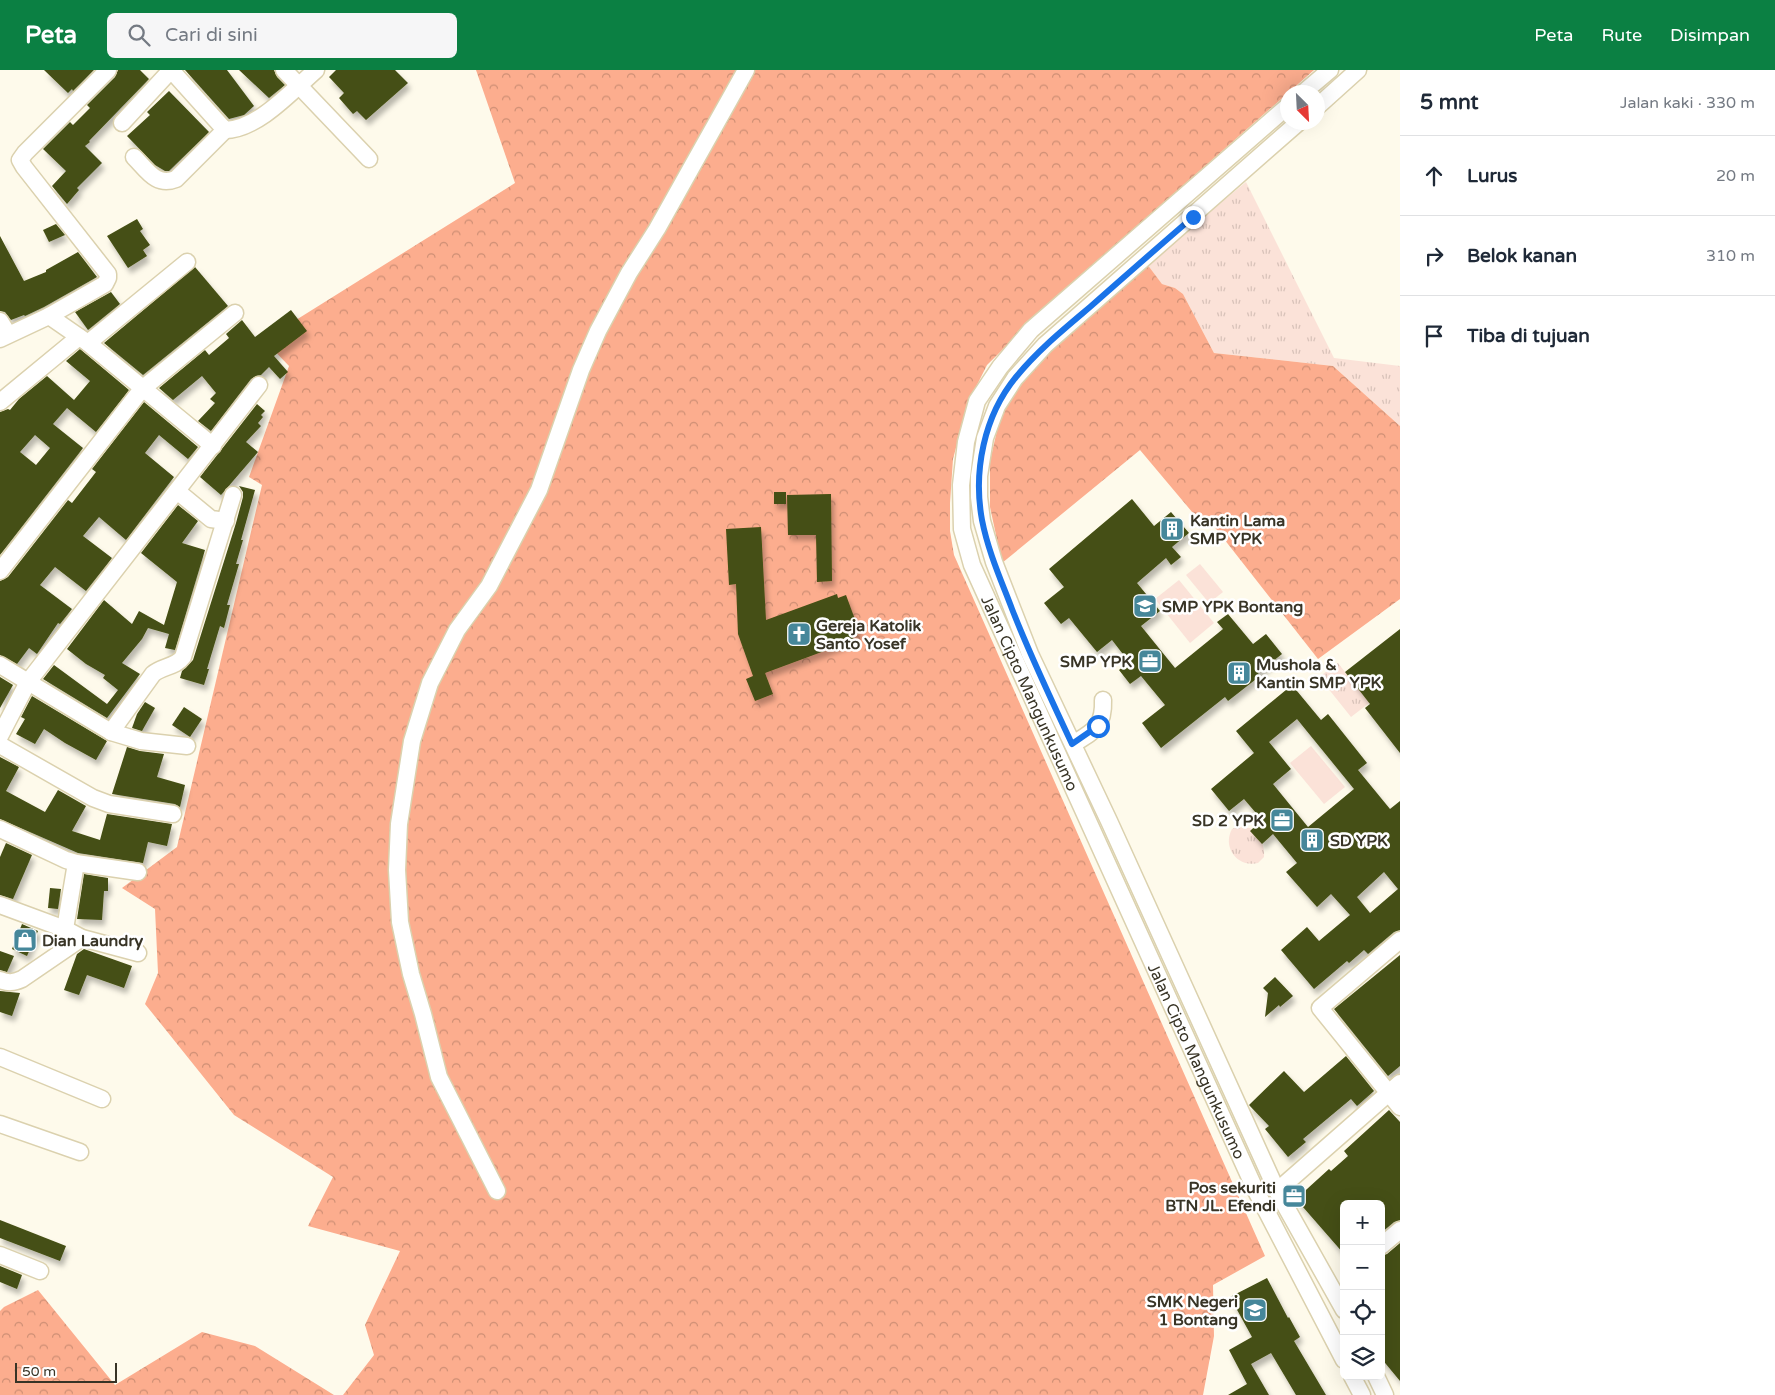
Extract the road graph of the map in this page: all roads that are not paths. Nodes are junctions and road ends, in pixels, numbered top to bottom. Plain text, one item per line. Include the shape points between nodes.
1 (108, 70) edge
2 (284, 70) edge
3 (316, 70) edge
4 (746, 70) edge
5 (1330, 70) edge
6 (1358, 70) edge
7 (298, 85) junction
8 (1312, 85) edge
9 (1325, 100) edge
10 (1280, 113) edge
11 (122, 123) dead end
12 (225, 130) junction
13 (1290, 130) edge
14 (134, 157) dead end
15 (369, 159) dead end
16 (1178, 201) junction
17 (1193, 217) junction
18 (187, 262) dead end
19 (235, 313) dead end
20 (49, 316) junction
21 (3, 331) edge
22 (84, 340) junction
23 (260, 385) dead end
24 (142, 389) junction
25 (0, 402) edge
26 (213, 446) junction
27 (177, 490) junction
28 (233, 495) dead end
29 (214, 518) junction
30 (0, 571) edge
31 (0, 665) edge
32 (28, 682) junction
33 (1103, 700) dead end
34 (111, 732) junction
35 (0, 736) edge
36 (1072, 744) junction
37 (0, 745) edge
38 (188, 746) dead end
39 (173, 814) dead end
40 (0, 828) edge
41 (76, 863) junction
42 (138, 872) dead end
43 (0, 906) edge
44 (65, 929) junction
45 (82, 938) junction
46 (1400, 940) edge
47 (138, 953) dead end
48 (0, 980) edge
49 (1192, 1004) junction
50 (1175, 1012) junction
51 (0, 1057) edge
52 (1394, 1088) edge
53 (102, 1099) dead end
54 (1400, 1107) edge
55 (0, 1124) edge
56 (80, 1152) dead end
57 (497, 1191) dead end
58 (1277, 1191) junction
59 (1400, 1230) edge
60 (1382, 1245) edge
61 (0, 1255) edge
62 (40, 1271) dead end
63 (1340, 1303) edge
64 (1340, 1352) edge
65 (1354, 1380) edge
66 (1378, 1380) edge
67 (1362, 1395) edge
68 (1385, 1395) edge

1 - 20 street via 20,160 108,274 105,284
2 - 7 street
3 - 7 street
4 - 57 street via 598,331 539,490 489,586 457,630 434,674 412,741 399,824 400,922 439,1077
5 - 8 street
6 - 9 street
7 - 12 street via 257,120 235,130
7 - 15 street
10 - 16 street, Jalan Cipto Mangunkusumo
11 - 12 street via 171,70
12 - 14 street via 176,179 169,182 157,180
13 - 17 street, Jalan Cipto Mangunkusumo
16 - 17 street
16 - 50 street, Jalan Cipto Mangunkusumo via 1031,330 1000,367 977,401 966,442 961,485 962,529 972,566
17 - 36 street, Jalan Cipto Mangunkusumo via 1045,345 1015,378 997,406 985,438 979,476 982,521 994,562 1030,654
18 - 22 street
19 - 24 street
20 - 21 street
20 - 22 street
22 - 24 street
22 - 25 street
23 - 26 street
24 - 26 street
24 - 30 street
26 - 27 street
27 - 29 street
27 - 32 street
28 - 29 street
29 - 34 street via 183,657 153,674
31 - 32 street
32 - 34 street
32 - 35 street
33 - 36 street via 1101,723
34 - 38 street via 141,741
36 - 49 street, Jalan Cipto Mangunkusumo
37 - 39 street via 92,798 109,804
40 - 41 street
41 - 42 street
41 - 44 street
43 - 44 street
44 - 45 street
45 - 47 street
45 - 48 street via 22,980 14,983
46 - 52 street via 1320,1008
49 - 50 street
49 - 58 street, Jalan Cipto Mangunkusumo
50 - 64 street, Jalan Cipto Mangunkusumo via 1255,1189
51 - 53 street
52 - 54 street
52 - 58 street
55 - 56 street
58 - 63 street, Jalan Cipto Mangunkusumo
59 - 60 street
61 - 62 street
65 - 67 street
66 - 68 street

